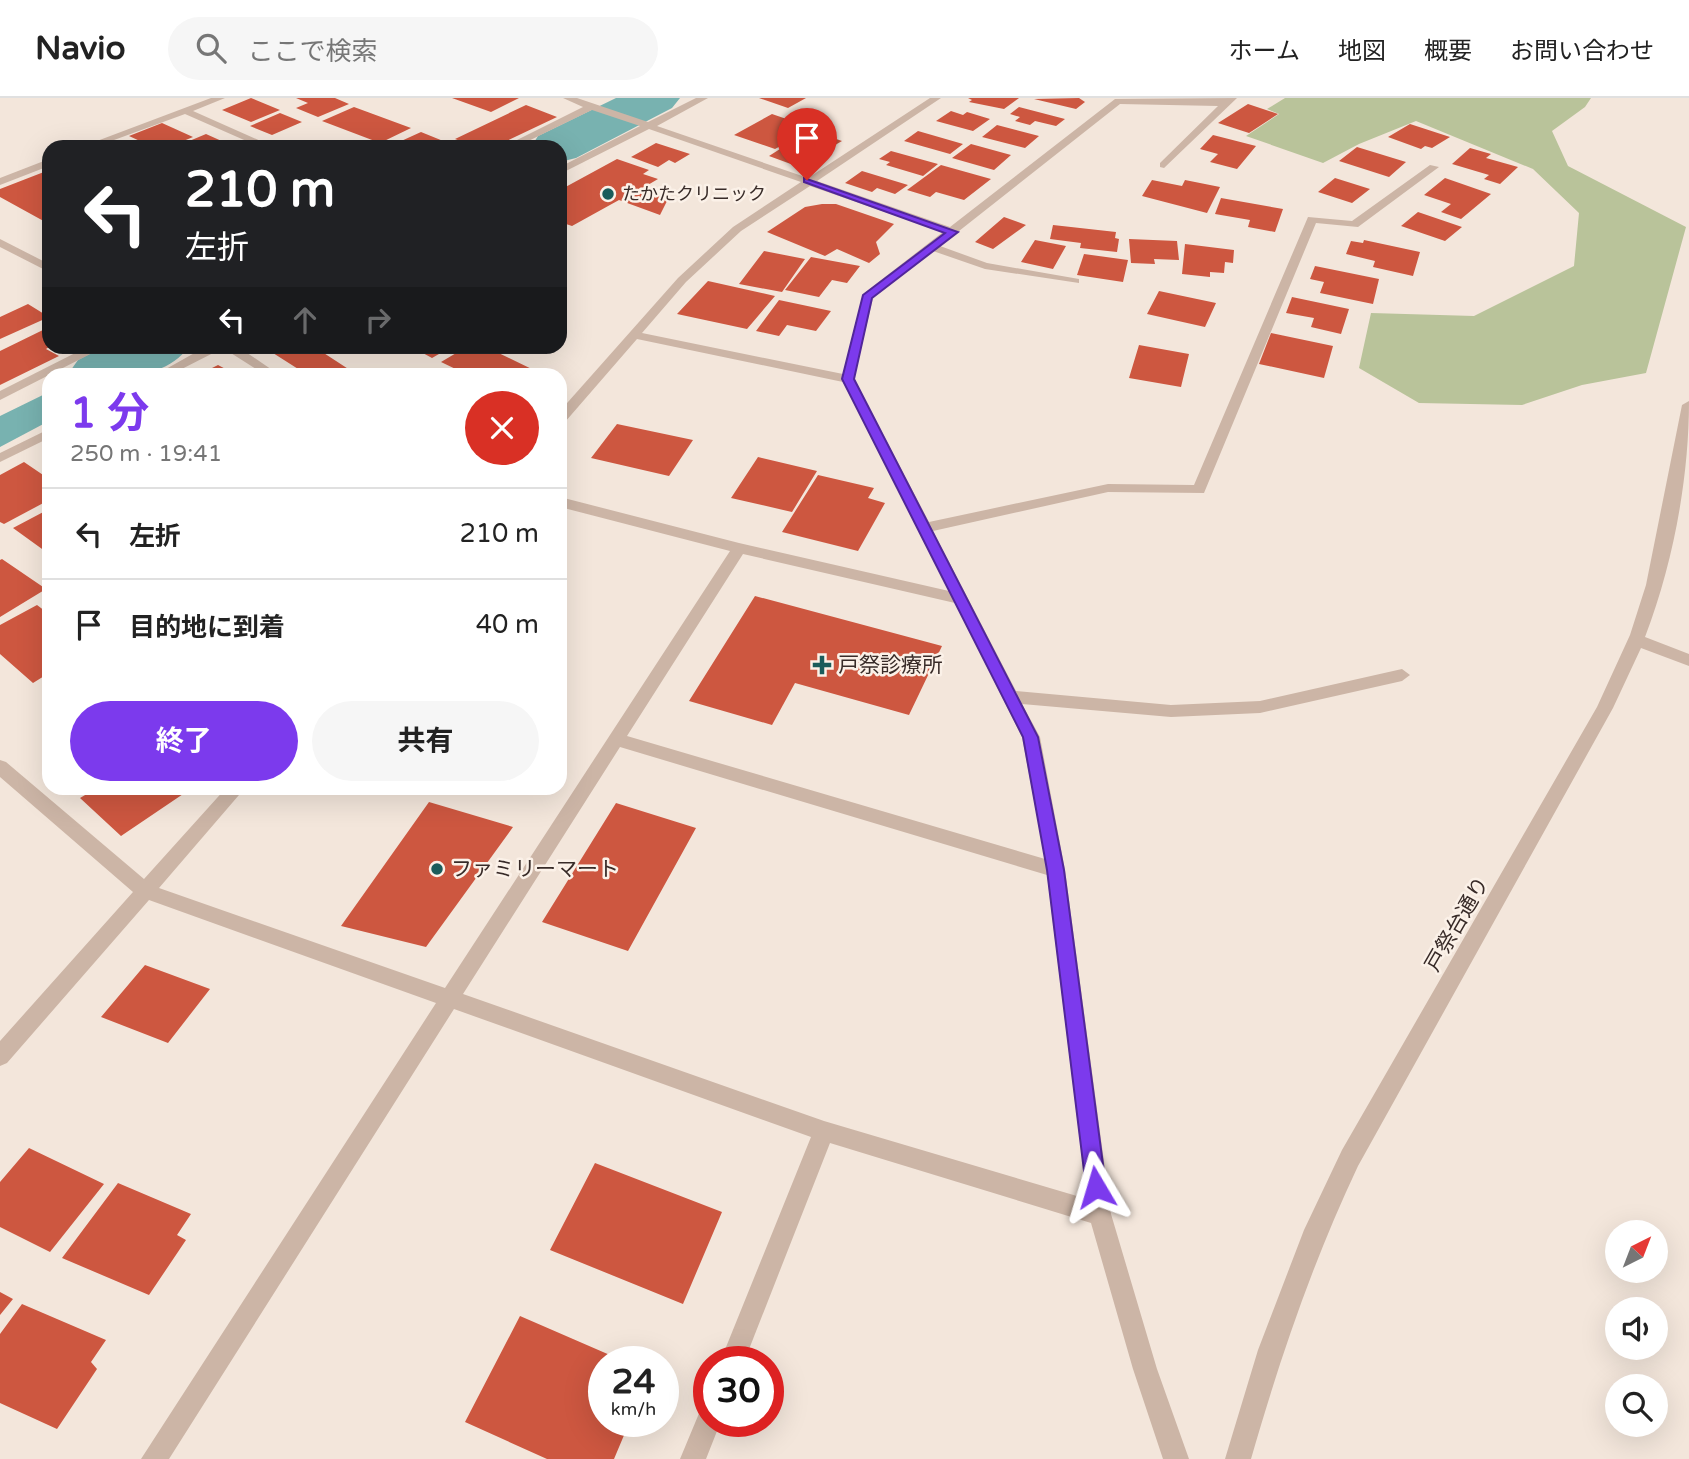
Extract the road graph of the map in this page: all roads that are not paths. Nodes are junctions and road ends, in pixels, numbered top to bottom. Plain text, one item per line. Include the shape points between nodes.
1 (219, 98) edge
2 (568, 98) edge
3 (704, 98) edge
4 (936, 98) edge
5 (1115, 99) edge
6 (1229, 101) edge
7 (595, 107) junction
8 (183, 110) junction
9 (649, 126) junction
10 (104, 140) edge
11 (253, 140) edge
12 (523, 140) edge
13 (42, 165) edge
14 (1164, 165) dead end
15 (567, 167) edge
16 (1434, 167) dead end
17 (807, 180) junction
18 (0, 182) edge
19 (953, 232) junction
20 (0, 242) edge
21 (933, 247) junction
22 (42, 265) edge
23 (1075, 281) dead end
24 (633, 335) junction
25 (84, 354) edge
26 (203, 354) edge
27 (241, 354) edge
28 (56, 368) edge
29 (175, 368) edge
30 (263, 368) edge
31 (42, 375) edge
32 (848, 379) junction
33 (0, 396) edge
34 (1689, 405) edge
35 (567, 411) edge
36 (42, 439) edge
37 (0, 458) edge
38 (567, 504) edge
39 (924, 528) junction
40 (739, 548) junction
41 (960, 600) junction
42 (1636, 640) junction
43 (1689, 660) edge
44 (1402, 675) dead end
45 (1011, 697) junction
46 (616, 739) junction
47 (0, 767) edge
48 (230, 795) edge
49 (1056, 870) junction
50 (145, 891) junction
51 (449, 999) junction
52 (0, 1056) edge
53 (824, 1130) junction
54 (1100, 1214) junction
55 (738, 1346) edge
56 (702, 1437) edge
57 (154, 1459) edge
58 (693, 1459) edge
59 (1176, 1459) edge
60 (1238, 1459) edge

1 - 8 street
2 - 7 street
3 - 9 street
4 - 17 street
5 - 6 street
5 - 19 street
6 - 14 street
7 - 9 street
7 - 12 street
8 - 10 street
8 - 11 street
9 - 15 street
9 - 17 street
13 - 18 street
16 - 39 street via 1354,225 1312,219 1199,490 1108,488
17 - 19 street
17 - 24 street via 737,229 682,279
19 - 21 street
20 - 22 street
21 - 23 street via 985,266
21 - 32 street via 867,297
24 - 32 street
24 - 35 street
25 - 28 street
26 - 29 street
27 - 30 street
31 - 33 street
32 - 39 street
34 - 42 street, 戸祭台通り via 1659,566
36 - 37 street
38 - 40 street
39 - 41 street
40 - 41 street
40 - 46 street
41 - 45 street
42 - 43 street
42 - 60 street, 戸祭台通り via 1605,708 1350,1158 1312,1238 1270,1350
44 - 45 street via 1261,707 1171,710
45 - 49 street via 1031,737
46 - 49 street
46 - 51 street
47 - 50 street
48 - 50 street
49 - 54 street
50 - 51 street
50 - 52 street
51 - 53 street
51 - 57 street
53 - 54 street
53 - 55 street
54 - 59 street
56 - 58 street

